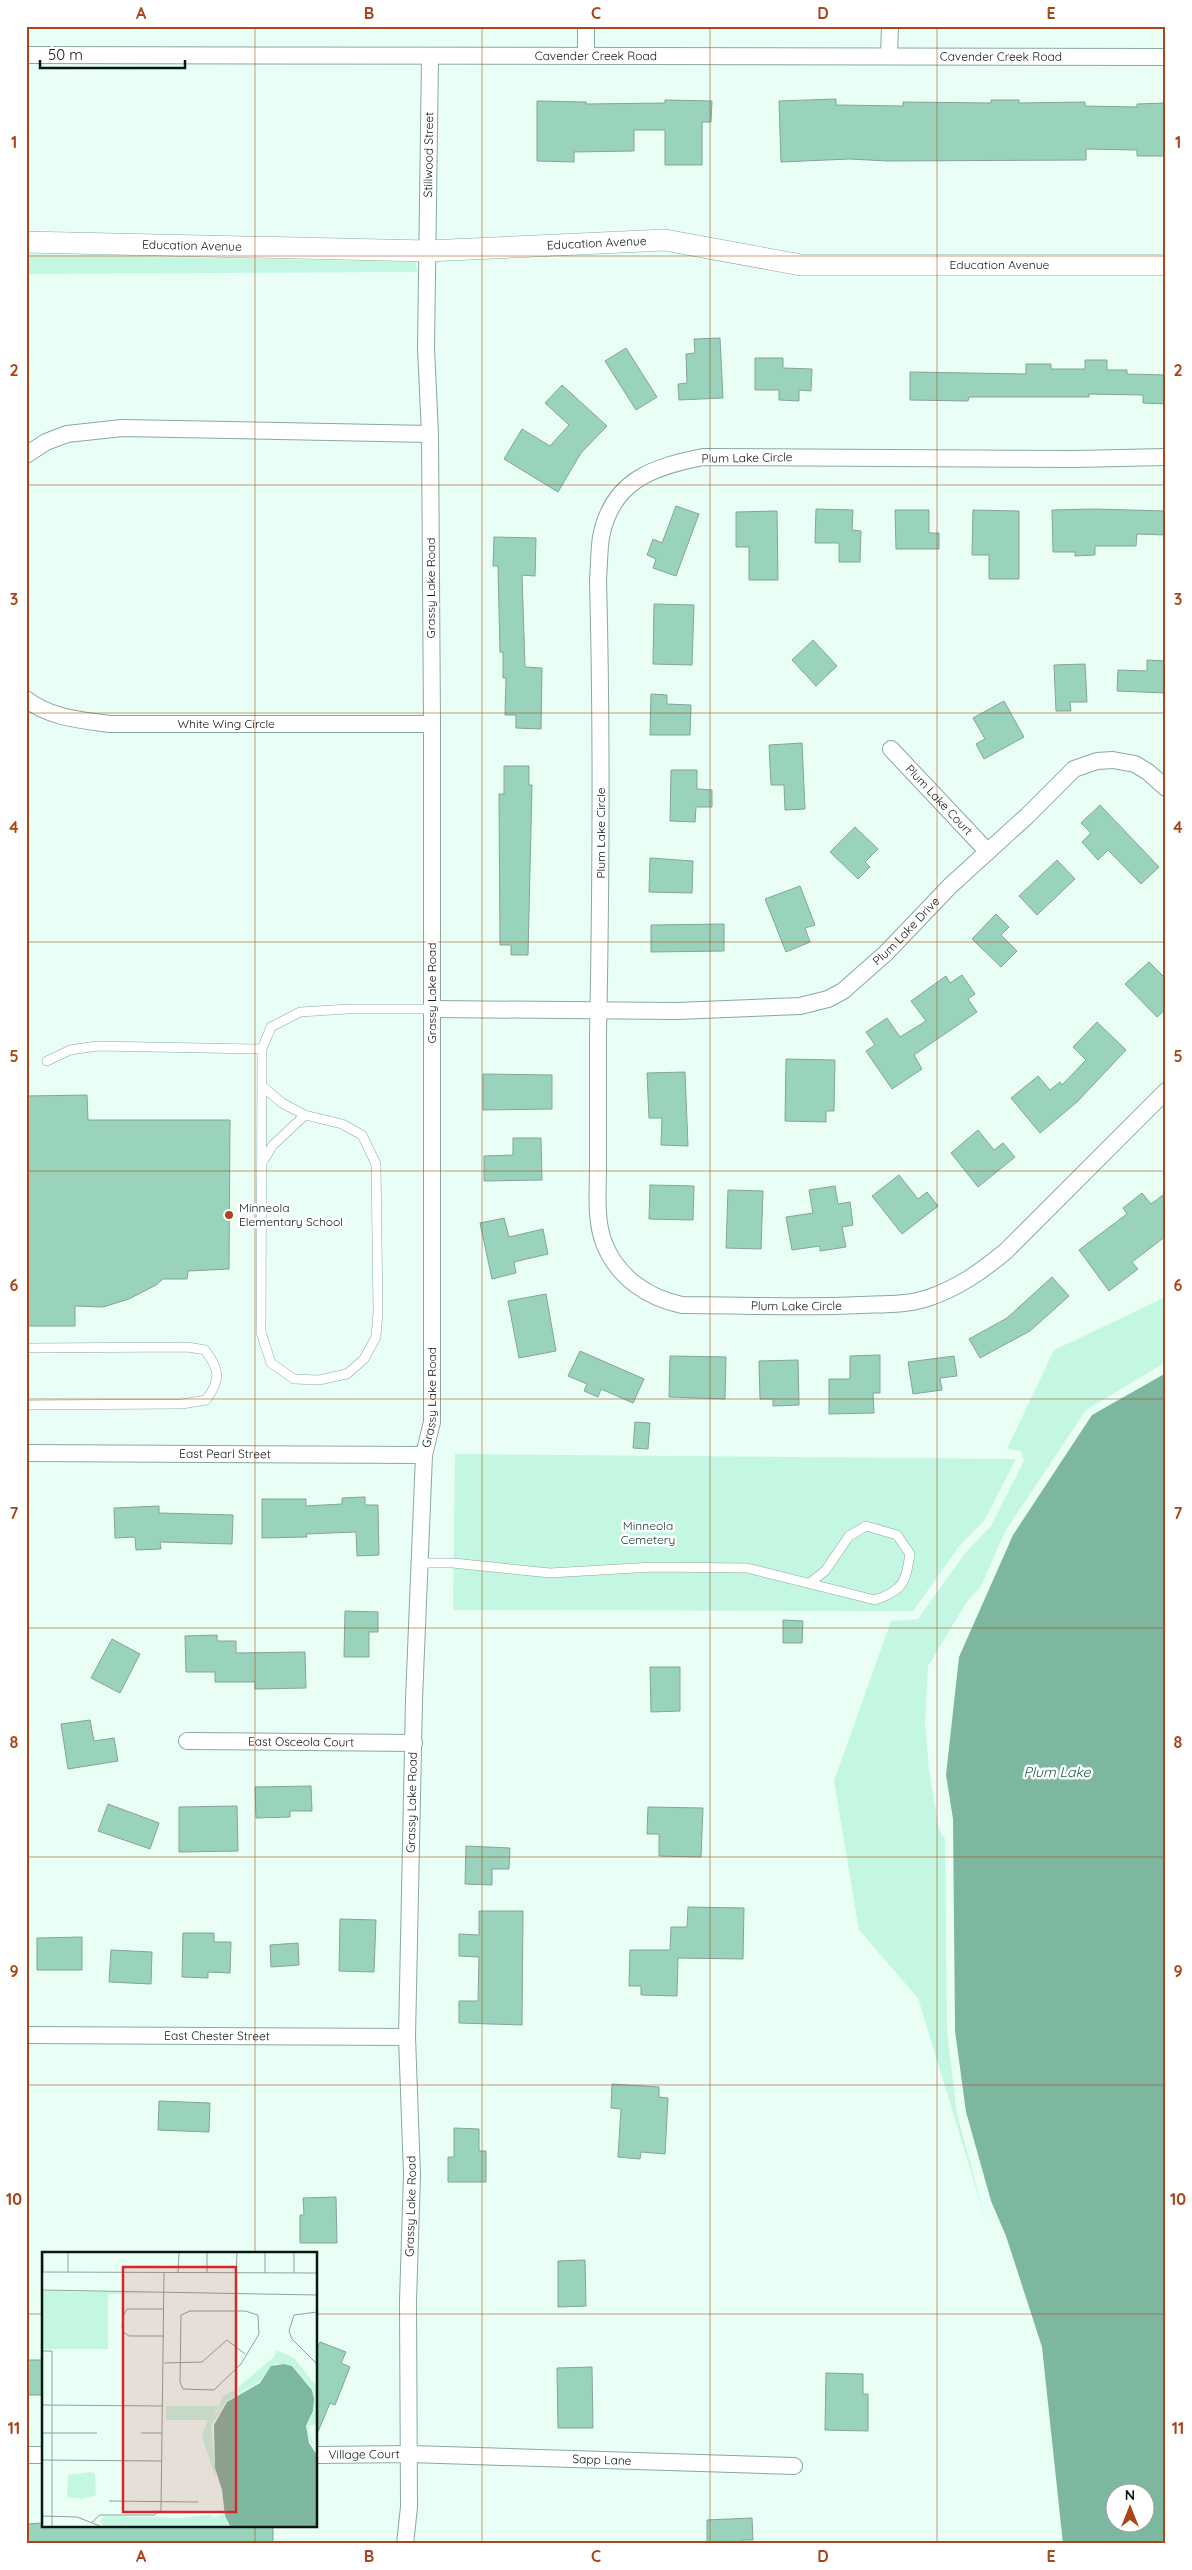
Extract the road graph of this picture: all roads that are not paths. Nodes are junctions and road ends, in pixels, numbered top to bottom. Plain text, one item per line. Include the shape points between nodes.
1 (586, 26) edge
2 (890, 26) edge
3 (26, 54) edge
4 (586, 56) junction
5 (889, 56) junction
6 (430, 57) junction
7 (1166, 57) edge
8 (26, 242) edge
9 (427, 251) junction
10 (1166, 265) edge
11 (430, 434) junction
12 (26, 455) edge
13 (1166, 457) edge
14 (26, 699) edge
15 (432, 724) junction
16 (891, 749) dead end
17 (1166, 788) edge
18 (988, 852) junction
19 (432, 1009) junction
20 (599, 1011) junction
21 (262, 1049) junction
22 (47, 1061) dead end
23 (262, 1086) junction
24 (1166, 1091) edge
25 (305, 1115) junction
26 (262, 1164) junction
27 (26, 1348) edge
28 (26, 1405) edge
29 (26, 1453) edge
30 (424, 1455) junction
31 (421, 1563) junction
32 (811, 1582) junction
33 (187, 1742) dead end
34 (414, 1743) junction
35 (26, 2035) edge
36 (407, 2037) junction
37 (410, 2454) junction
38 (26, 2455) edge
39 (42, 2455) edge
40 (318, 2455) edge
41 (794, 2466) dead end
42 (405, 2544) edge

1 - 4 street
2 - 5 street
3 - 6 street, Cavender Creek Road
4 - 5 street, Cavender Creek Road
4 - 6 street, Cavender Creek Road
5 - 7 street, Cavender Creek Road
6 - 9 street, Stillwood Street
8 - 9 street, Education Avenue
9 - 10 street, Education Avenue via 665,240 801,265
9 - 11 street, Grassy Lake Road via 426,348
11 - 12 street via 122,428 67,434
11 - 15 street, Grassy Lake Road
13 - 20 street, Plum Lake Circle via 703,457 652,470 630,485 607,516 601,538 598,580
14 - 15 street, White Wing Circle via 51,713 110,724
15 - 19 street, Grassy Lake Road
16 - 18 street, Plum Lake Court
17 - 18 street, Plum Lake Drive via 1135,764 1097,761 1074,769
18 - 20 street, Plum Lake Drive via 950,886 886,953 843,991 828,999 800,1006
19 - 20 street
19 - 21 lane via 300,1012 271,1027
19 - 30 street, Grassy Lake Road via 432,1422
20 - 24 street, Plum Lake Circle via 600,1232 615,1264 629,1280 668,1302 682,1304 843,1306 904,1303 928,1298 958,1285 1006,1251
21 - 22 lane via 97,1046 70,1050
21 - 23 lane
23 - 25 lane via 282,1103
23 - 26 lane
25 - 26 lane via 273,1144
25 - 26 lane via 342,1124 362,1135 376,1164 376,1337 364,1359 347,1374 319,1380 294,1379 271,1363 261,1332
27 - 28 lane via 188,1346 205,1350 216,1365 216,1386 206,1400 182,1404
29 - 30 street, East Pearl Street
30 - 31 street, Grassy Lake Road
31 - 32 lane via 550,1572 653,1567 748,1568
31 - 34 street, Grassy Lake Road
32 - 32 lane via 875,1600 896,1593 906,1576 910,1554 898,1535 866,1526 849,1536 825,1571
33 - 34 street, East Osceola Court
34 - 36 street, Grassy Lake Road
35 - 36 street, East Chester Street
36 - 37 street, Grassy Lake Road via 412,2175 408,2301
37 - 40 street, Village Court
37 - 41 street, Sapp Lane
37 - 42 street, Grassy Lake Road
38 - 39 street

